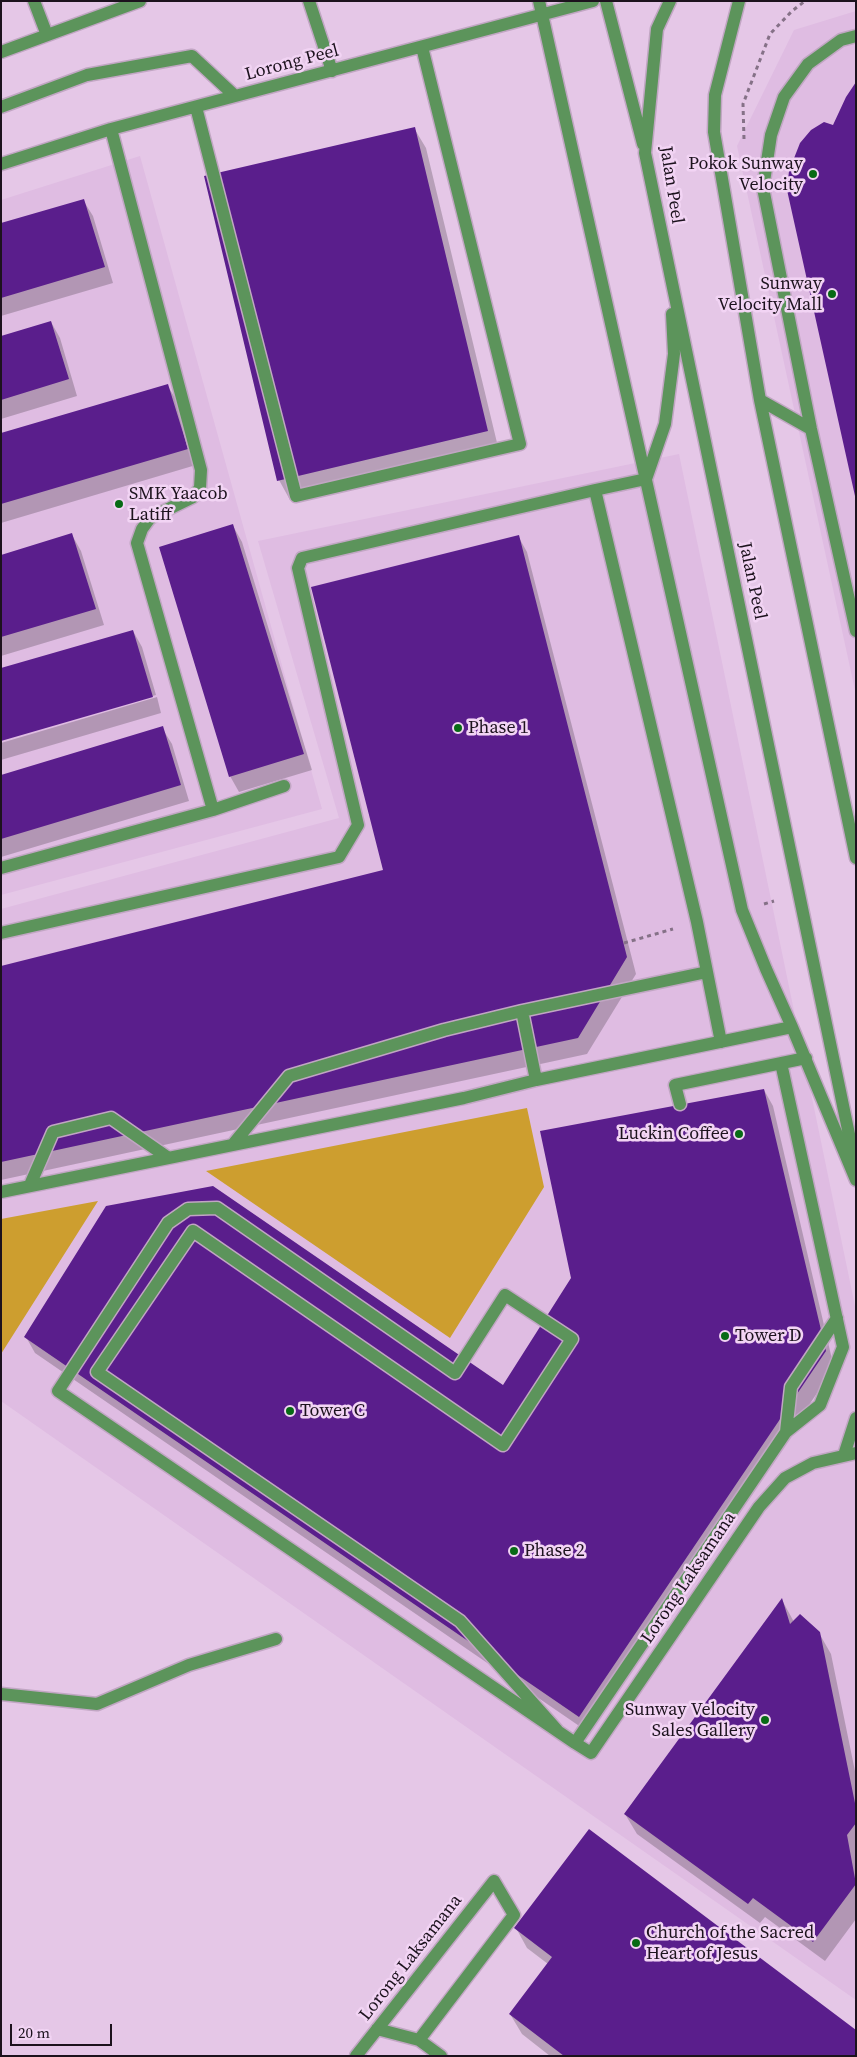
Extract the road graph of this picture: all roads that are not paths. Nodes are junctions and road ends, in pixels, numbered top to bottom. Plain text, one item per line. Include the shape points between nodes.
1 (34, 1) edge
2 (140, 1) edge
3 (539, 1) edge
4 (593, 1) edge
5 (606, 1) edge
6 (670, 1) edge
7 (739, 1) edge
8 (312, 2) edge
9 (542, 15) junction
10 (48, 35) junction
11 (856, 36) edge
12 (422, 47) junction
13 (1, 52) edge
14 (332, 71) junction
15 (235, 96) junction
16 (1, 107) edge
17 (196, 107) junction
18 (111, 129) junction
19 (645, 153) junction
20 (1, 164) edge
21 (670, 272) junction
22 (760, 400) junction
23 (811, 429) junction
24 (646, 479) junction
25 (595, 490) junction
26 (856, 631) edge
27 (284, 786) dead end
28 (212, 810) junction
29 (856, 858) edge
30 (1, 868) edge
31 (1, 934) edge
32 (707, 972) junction
33 (522, 1011) junction
34 (792, 1027) junction
35 (721, 1042) junction
36 (806, 1058) junction
37 (781, 1063) junction
38 (536, 1080) junction
39 (680, 1104) dead end
40 (234, 1143) junction
41 (167, 1157) junction
42 (856, 1168) edge
43 (856, 1180) edge
44 (30, 1186) junction
45 (1, 1192) edge
46 (837, 1318) junction
47 (856, 1418) edge
48 (786, 1432) junction
49 (850, 1454) edge
50 (856, 1461) edge
51 (276, 1639) dead end
52 (1, 1694) edge
53 (557, 1730) junction
54 (575, 1743) junction
55 (377, 2028) junction
56 (419, 2040) junction
57 (356, 2056) edge
58 (441, 2056) edge

1 - 10 street
2 - 10 street
3 - 9 street
4 - 9 street, Lorong Peel
5 - 19 street
6 - 19 street, Jalan Peel via 657,29
7 - 22 street via 715,95 714,132
8 - 14 street
9 - 12 street, Lorong Peel
9 - 24 street
10 - 13 street
11 - 23 street via 841,40 808,64 784,97 771,135 763,188
12 - 14 street, Lorong Peel
12 - 17 street via 520,444 296,496
14 - 15 street, Lorong Peel
15 - 16 street via 192,56 87,75
15 - 17 street, Lorong Peel
17 - 18 street, Lorong Peel
18 - 20 street, Lorong Peel
18 - 28 street via 201,470 200,488 193,497 150,518 142,528 137,544
19 - 21 street, Jalan Peel
21 - 24 street via 674,354 665,424
21 - 42 street, Jalan Peel
22 - 23 street
22 - 29 street
23 - 26 street
24 - 25 street
24 - 34 street via 742,910
25 - 31 street via 302,558 298,568 358,825 339,857
25 - 32 street
27 - 28 street
28 - 30 street
32 - 33 street
32 - 35 street
33 - 38 street
33 - 40 street via 444,1030 289,1076
34 - 35 street
34 - 36 street
35 - 38 street
36 - 37 street
36 - 43 street
37 - 39 street via 675,1085
37 - 46 street
38 - 40 street via 464,1098
40 - 41 street
41 - 44 street
41 - 44 street via 111,1118 53,1132
44 - 45 street
46 - 48 street via 791,1387
46 - 48 street via 843,1347 820,1405
47 - 49 street
48 - 54 street
49 - 50 street
49 - 54 street, Lorong Laksamana via 813,1463 785,1478 759,1507 591,1753
51 - 52 street via 189,1665 97,1704
53 - 53 street via 58,1391 168,1223 188,1209 217,1208 455,1373 505,1295 572,1339 503,1445 192,1231 97,1372 460,1620
53 - 54 street
55 - 56 street
55 - 56 street, Lorong Laksamana via 494,1882 514,1915
55 - 57 street, Lorong Laksamana
56 - 58 street

